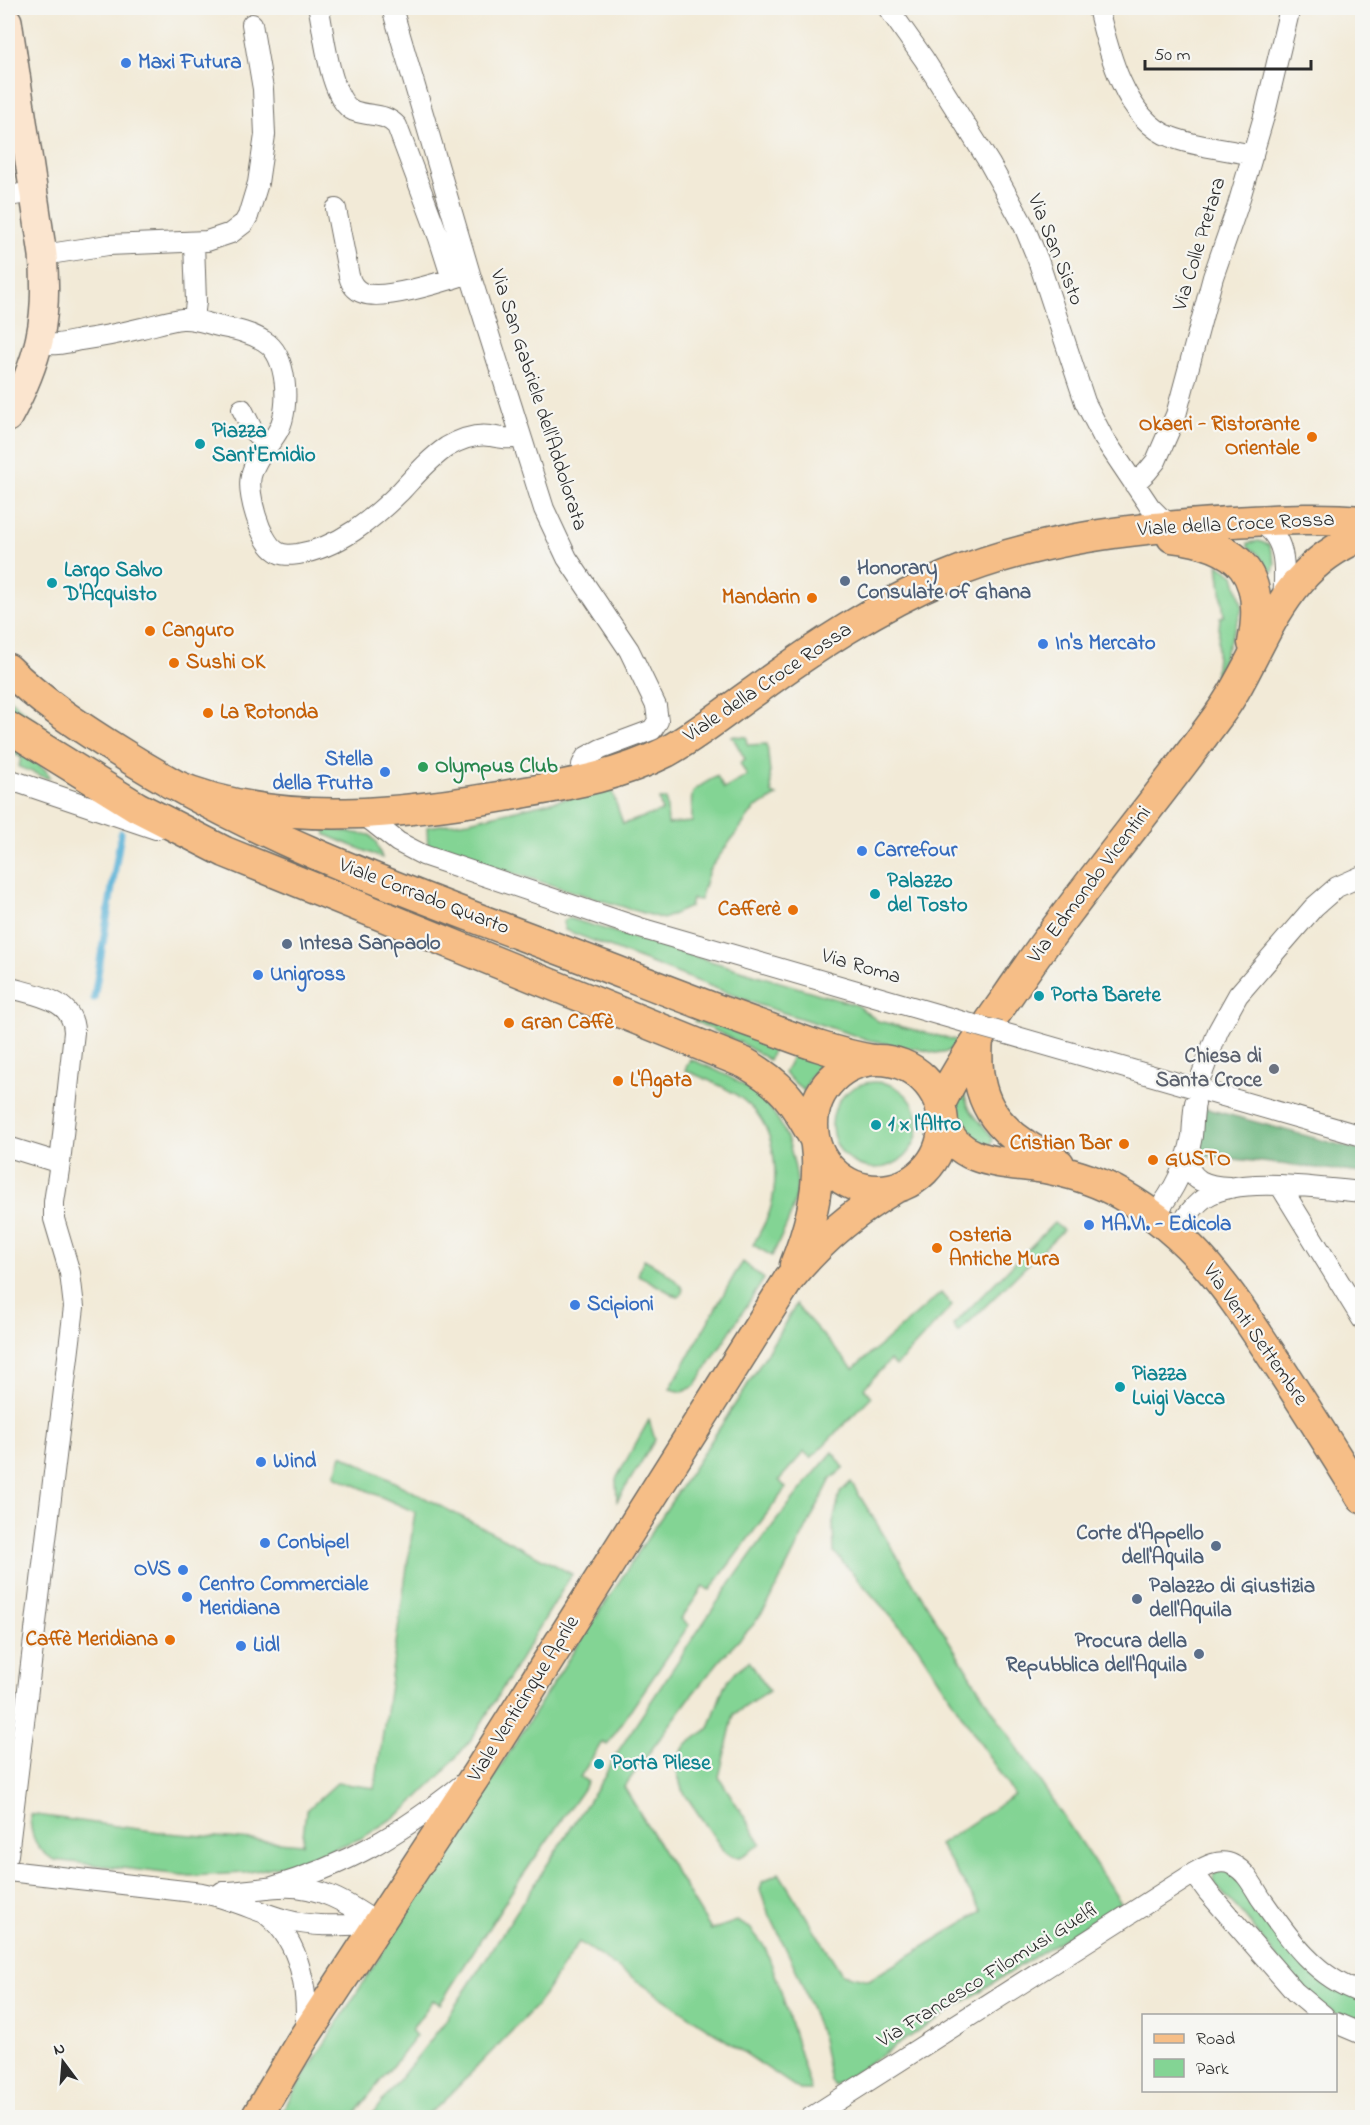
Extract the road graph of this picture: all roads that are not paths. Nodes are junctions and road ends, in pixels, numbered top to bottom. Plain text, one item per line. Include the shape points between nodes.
1 (392, 8) edge
2 (888, 8) edge
3 (1098, 8) edge
4 (1290, 8) edge
5 (319, 10) dead end
6 (8, 21) edge
7 (252, 24) dead end
8 (1253, 155) junction
9 (34, 192) junction
10 (8, 196) edge
11 (336, 209) dead end
12 (194, 242) junction
13 (43, 255) junction
14 (461, 276) junction
15 (194, 318) junction
16 (40, 344) junction
17 (8, 382) edge
18 (242, 409) dead end
19 (8, 418) edge
20 (521, 436) junction
21 (268, 446) junction
22 (1136, 487) junction
23 (1254, 521) junction
24 (1362, 521) edge
25 (1174, 526) junction
26 (1123, 531) junction
27 (1362, 537) edge
28 (1283, 601) junction
29 (8, 669) edge
30 (1246, 669) junction
31 (8, 727) edge
32 (8, 779) edge
33 (584, 780) junction
34 (170, 783) junction
35 (360, 812) junction
36 (206, 843) junction
37 (1362, 876) edge
38 (8, 987) edge
39 (983, 1032) junction
40 (873, 1060) junction
41 (1202, 1074) dead end
42 (1195, 1103) dead end
43 (942, 1114) junction
44 (1362, 1136) edge
45 (814, 1141) junction
46 (8, 1147) edge
47 (1187, 1156) junction
48 (60, 1163) junction
49 (1019, 1165) junction
50 (1091, 1180) junction
51 (904, 1184) junction
52 (1233, 1187) junction
53 (1281, 1187) junction
54 (1362, 1192) edge
55 (1165, 1224) junction
56 (789, 1279) junction
57 (1362, 1318) edge
58 (1362, 1498) edge
59 (478, 1772) junction
60 (8, 1855) edge
61 (8, 1871) edge
62 (1194, 1873) junction
63 (269, 1888) junction
64 (202, 1893) junction
65 (260, 1911) junction
66 (378, 1924) junction
67 (1362, 1993) edge
68 (1322, 2014) edge
69 (1337, 2024) edge
70 (1362, 2034) edge
71 (305, 2036) junction
72 (256, 2118) edge
73 (810, 2118) edge

1 - 14 street, Via San Gabriele dell'Addolorata
2 - 22 street, Via San Sisto via 984,155 1024,226 1085,402
3 - 8 street via 1121,81 1146,120 1177,139
4 - 8 street, Via Colle Pretara
5 - 14 street via 338,92 349,108 385,116 397,126
6 - 9 main road
7 - 12 street via 265,111 263,159 256,191 248,216 236,230 216,239
8 - 22 street, Via Colle Pretara via 1213,277 1173,424 1156,461
9 - 10 street
9 - 13 main road
9 - 17 main road via 34,270 28,323
11 - 14 street via 351,282 360,292 384,294
12 - 13 street via 108,245
12 - 15 street
13 - 16 main road via 46,306
14 - 20 street, Via San Gabriele dell'Addolorata
15 - 16 street via 55,346
15 - 21 street via 241,330 272,347 277,354 285,402 282,422
16 - 19 main road
18 - 21 street via 253,431
20 - 21 street via 479,436 452,444 352,532 308,552 290,554 278,553 271,547 253,502 250,485 254,466
20 - 33 street, Via San Gabriele dell'Addolorata via 555,536 629,650 657,710 657,723 652,730 586,757
22 - 25 street, Via San Sisto via 1156,514
22 - 26 street, Via San Sisto via 1143,516 1141,524
23 - 24 main road, Viale della Croce Rossa
23 - 25 main road, Viale della Croce Rossa
23 - 28 street via 1272,532 1281,548 1285,573
25 - 26 main road, Viale della Croce Rossa
26 - 30 main road, Via Edmondo Vicentini via 1216,546 1243,565 1252,581 1256,608
26 - 33 main road, Viale della Croce Rossa via 1024,550 935,581 830,639 674,747 620,770
27 - 28 main road, Via Edmondo Vicentini via 1317,563
28 - 30 main road, Via Edmondo Vicentini
29 - 34 main road, Viale Corrado Quarto via 84,729
30 - 39 main road, Via Edmondo Vicentini via 1219,714 1045,941
31 - 36 main road, Viale Corrado Quarto via 137,807
32 - 36 street, Viale Corrado Quarto
33 - 35 main road, Viale della Croce Rossa via 474,802
34 - 35 main road, Viale della Croce Rossa via 205,796 270,810
34 - 40 main road, Viale Corrado Quarto via 258,829 368,876 727,1014
35 - 39 street, Via Roma via 398,842 423,855 640,928
36 - 45 main road, Viale Corrado Quarto via 745,1063 780,1086 797,1107
37 - 41 street via 1337,887 1314,906 1238,995 1215,1037
38 - 48 street via 57,1002 74,1020
39 - 43 main road, Via Edmondo Vicentini via 956,1072
39 - 44 street, Via Roma
39 - 50 main road via 980,1082 993,1115 1029,1148
40 - 43 main road via 892,1061 910,1068 936,1095
40 - 45 main road via 843,1070 826,1085 816,1104
42 - 47 street
43 - 49 main road, Via Venti Settembre via 956,1144 965,1152
43 - 51 main road via 938,1151 928,1167
45 - 51 main road via 826,1165 852,1185 873,1190
45 - 56 main road, Viale Venticinque Aprile via 818,1173 814,1201
46 - 48 street
47 - 52 street via 1196,1179 1214,1186
47 - 55 street via 1171,1192
48 - 60 street via 55,1225 70,1273 74,1307
49 - 50 main road, Via Venti Settembre
49 - 51 main road, Via Venti Settembre via 947,1172
50 - 55 main road, Via Venti Settembre via 1114,1190
51 - 56 main road, Viale Venticinque Aprile via 844,1222
52 - 53 street
52 - 55 street via 1214,1193
53 - 54 street
53 - 57 street
55 - 58 main road, Via Venti Settembre via 1205,1262 1235,1300
56 - 59 main road, Viale Venticinque Aprile
59 - 63 street via 370,1849 330,1868
59 - 66 main road, Viale Venticinque Aprile
61 - 64 street
62 - 67 street, Via Francesco Filomusi Guelfi via 1215,1863 1234,1865 1311,1964
62 - 68 street via 1295,1992
62 - 73 street, Via Francesco Filomusi Guelfi
63 - 64 street
63 - 66 street via 288,1887 330,1895
64 - 65 street via 229,1898
65 - 66 street via 315,1925
65 - 71 street via 281,1929 296,1955 306,2000
66 - 71 main road, Viale Venticinque Aprile
69 - 70 street
71 - 72 main road, Viale Venticinque Aprile

